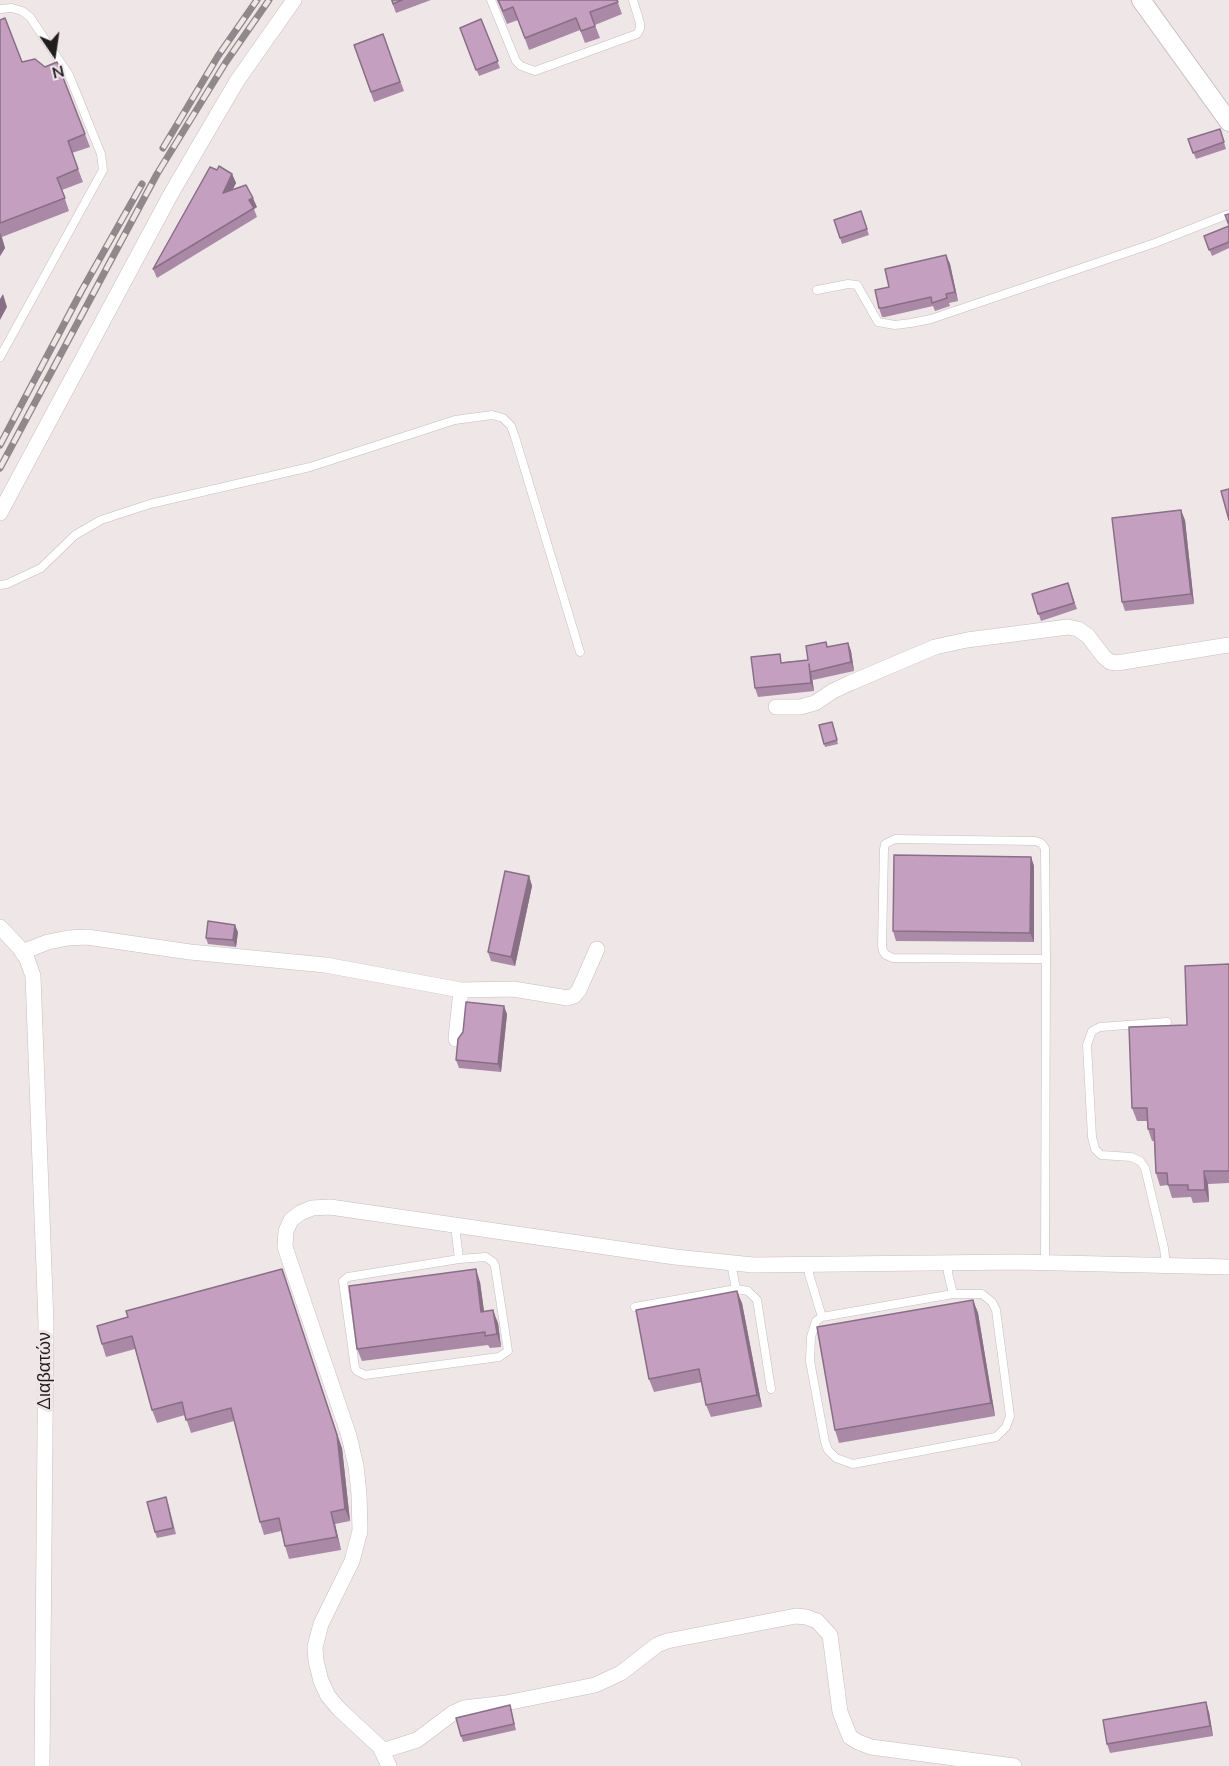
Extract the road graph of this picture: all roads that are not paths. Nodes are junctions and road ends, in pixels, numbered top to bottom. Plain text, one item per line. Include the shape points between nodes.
1 (294, 0) edge
2 (491, 0) edge
3 (633, 0) edge
4 (1141, 0) edge
5 (0, 9) edge
6 (1229, 122) edge
7 (1229, 214) edge
8 (817, 290) dead end
9 (0, 357) edge
10 (0, 513) edge
11 (0, 585) edge
12 (1229, 645) edge
13 (580, 652) dead end
14 (776, 707) dead end
15 (0, 927) edge
16 (597, 949) dead end
17 (22, 952) junction
18 (1046, 959) junction
19 (461, 990) junction
20 (1167, 1022) dead end
21 (456, 1039) edge
22 (457, 1225) junction
23 (459, 1259) junction
24 (948, 1262) junction
25 (1045, 1262) junction
26 (731, 1263) junction
27 (809, 1264) junction
28 (1166, 1265) junction
29 (1229, 1267) edge
30 (736, 1289) junction
31 (953, 1294) junction
32 (635, 1307) dead end
33 (822, 1317) junction
34 (771, 1389) dead end
35 (382, 1751) junction
36 (42, 1766) edge
37 (389, 1766) edge
38 (1014, 1766) edge

1 - 10 street via 237,81 172,192
2 - 3 lane via 516,61 535,71 637,34 640,23
4 - 6 street
5 - 9 lane via 12,8 30,17 69,75 101,154 103,170
7 - 8 lane via 1155,243 912,323 878,322 857,285
11 - 13 lane via 41,568 75,535 102,520 150,504 310,467 455,420 492,415 511,426
12 - 14 street via 1117,663 1104,657 1088,636 1068,627 967,640 936,647 850,683 815,703
15 - 17 street
16 - 19 street via 574,996 556,997 513,989
17 - 19 street via 48,942 87,937 325,965
17 - 36 street, Διαβατών via 33,976 46,1323
18 - 18 lane via 1046,857 1041,843 895,839 885,844 882,946 886,955
18 - 25 lane
19 - 21 street
20 - 28 lane via 1100,1027 1092,1031 1087,1045 1095,1149 1101,1155 1131,1157 1145,1168
22 - 23 lane
22 - 26 street
22 - 35 street via 330,1207 300,1213 286,1231 285,1247 349,1436 359,1494 360,1530 352,1561 321,1624 316,1661 328,1696
23 - 23 lane via 486,1257 493,1262 508,1346 506,1354 370,1375 357,1371 343,1281
24 - 25 street
24 - 27 street
24 - 31 lane
25 - 28 street
26 - 27 street
26 - 30 lane
27 - 33 lane
28 - 29 street
30 - 32 lane
30 - 34 lane via 748,1291 757,1300
31 - 33 lane
31 - 33 lane via 982,1294 996,1310 1010,1416 1006,1427 996,1437 853,1464 836,1458 825,1442 810,1361 813,1327
35 - 37 street
35 - 38 street via 417,1740 464,1708 595,1685 621,1673 667,1641 796,1616 817,1622 830,1635 840,1712 850,1737 870,1747

